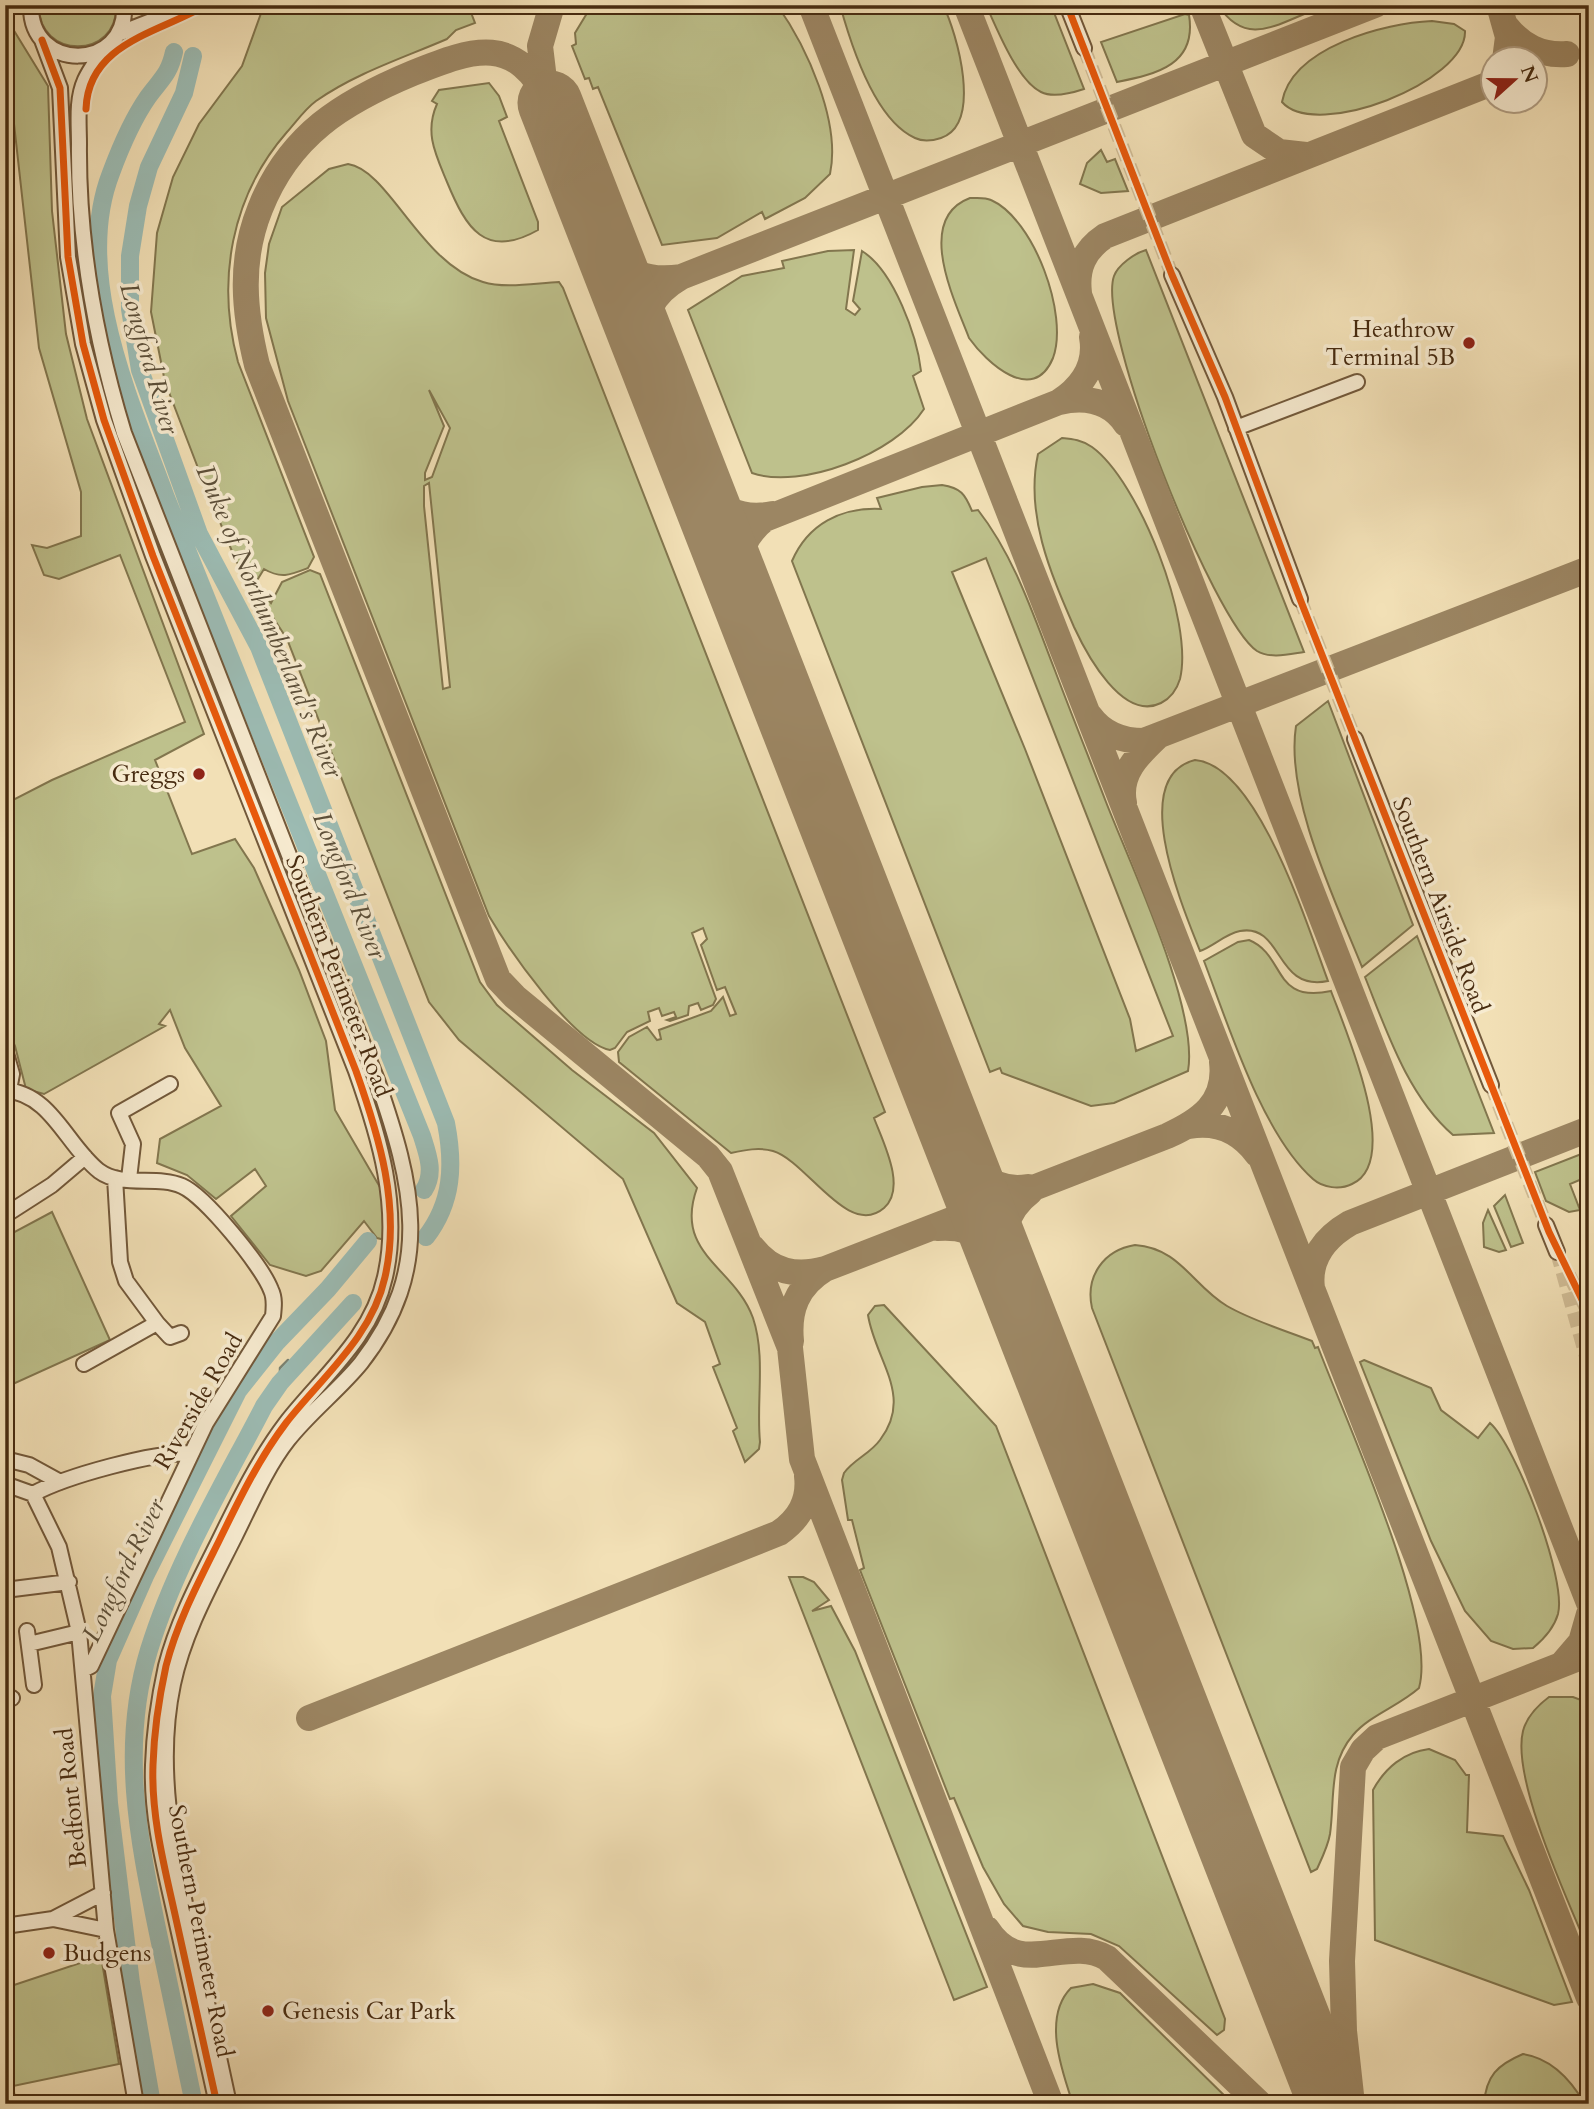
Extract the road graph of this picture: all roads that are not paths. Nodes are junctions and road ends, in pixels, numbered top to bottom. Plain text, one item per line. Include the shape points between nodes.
1 (31, 5) edge
2 (124, 5) edge
3 (143, 5) edge
4 (172, 5) edge
5 (192, 5) edge
6 (1067, 5) edge
7 (118, 34) junction
8 (42, 40) junction
9 (1084, 48) tunnel mouth
10 (104, 49) junction
11 (1172, 275) tunnel mouth
12 (1356, 383) dead end
13 (1236, 428) junction
14 (1300, 599) tunnel mouth
15 (1355, 739) tunnel mouth
16 (5, 1050) edge
17 (170, 1084) dead end
18 (1491, 1085) tunnel mouth
19 (7, 1090) edge
20 (85, 1157) junction
21 (122, 1178) junction
22 (10, 1212) dead end
23 (1546, 1225) tunnel mouth
24 (1557, 1252) tunnel mouth
25 (157, 1323) junction
26 (181, 1333) dead end
27 (83, 1364) dead end
28 (191, 1453) junction
29 (5, 1459) edge
30 (60, 1482) junction
31 (5, 1484) edge
32 (33, 1494) junction
33 (69, 1582) junction
34 (5, 1590) edge
35 (79, 1632) junction
36 (83, 1670) junction
37 (34, 1685) dead end
38 (103, 1893) junction
39 (52, 1919) junction
40 (5, 1926) edge
41 (106, 1930) junction
42 (136, 2104) edge
43 (217, 2104) edge
44 (229, 2104) edge

1 - 8 street, Southern Perimeter Road via 33,26
2 - 7 street
3 - 4 street
5 - 7 street
6 - 9 street
7 - 10 street, Southern Perimeter Road
8 - 10 street via 67,56 83,57
8 - 43 street, Southern Perimeter Road via 60,88 68,257 83,344 104,420 356,1071 374,1123 390,1211 392,1236 385,1277 370,1316 258,1463 195,1589 166,1667 153,1767 156,1811
10 - 44 street, Southern Perimeter Road via 84,81 79,103 79,171 83,248 108,382 377,1080 404,1164 411,1225 408,1262 388,1320 361,1363 289,1440 271,1467 187,1635 173,1684 167,1723 167,1811
11 - 13 street
12 - 13 street
13 - 14 street
15 - 18 street, Southern Airside Road
16 - 19 street via 12,1074
17 - 21 street via 116,1109 133,1144
19 - 20 street via 22,1093 46,1109
20 - 21 street via 99,1171
20 - 22 street
21 - 25 street via 120,1262 126,1281
21 - 28 street, Riverside Road via 172,1182 205,1202 272,1291 273,1316
23 - 24 street
25 - 26 street via 170,1337
25 - 27 street
28 - 30 street
28 - 36 street, Riverside Road via 91,1666
29 - 30 street via 29,1465
30 - 32 street
31 - 32 street
32 - 33 street, Bedfont Road via 52,1528
33 - 34 street
33 - 35 street, Bedfont Road
35 - 36 street, Bedfont Road
35 - 37 street via 28,1638
36 - 38 street, Bedfont Road
38 - 39 street
38 - 41 street, Bedfont Road
39 - 40 street
39 - 41 street
41 - 42 street, Bedfont Road

